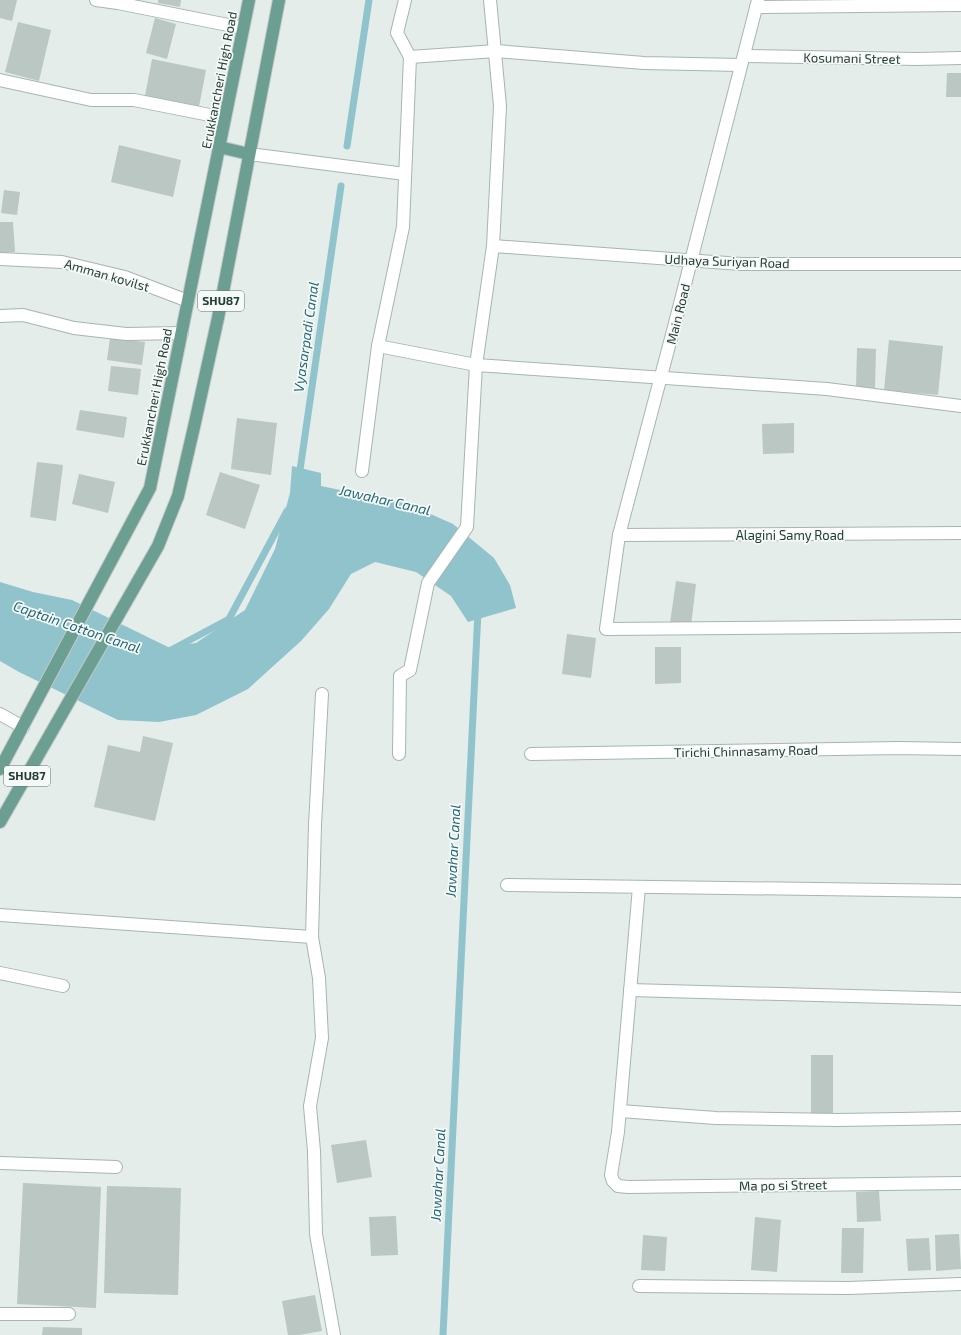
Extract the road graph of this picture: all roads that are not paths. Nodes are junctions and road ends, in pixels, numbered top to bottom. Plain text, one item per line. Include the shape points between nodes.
1 (96, 0) edge
2 (249, 0) edge
3 (279, 0) edge
4 (405, 0) edge
5 (490, 0) edge
6 (757, 4) edge
7 (961, 5) edge
8 (243, 28) junction
9 (496, 51) junction
10 (410, 57) junction
11 (961, 58) edge
12 (742, 60) junction
13 (0, 80) edge
14 (225, 118) junction
15 (220, 147) junction
16 (249, 154) junction
17 (405, 174) junction
18 (493, 246) junction
19 (0, 259) edge
20 (691, 260) junction
21 (961, 264) edge
22 (188, 301) junction
23 (0, 316) edge
24 (182, 334) junction
25 (378, 346) junction
26 (476, 365) junction
27 (661, 378) junction
28 (961, 406) edge
29 (362, 471) dead end
30 (961, 533) edge
31 (619, 535) junction
32 (961, 626) edge
33 (322, 694) dead end
34 (0, 714) edge
35 (23, 727) junction
36 (961, 749) edge
37 (398, 754) dead end
38 (531, 754) dead end
39 (0, 769) edge
40 (0, 822) edge
41 (507, 885) dead end
42 (639, 887) junction
43 (961, 891) edge
44 (0, 915) edge
45 (312, 937) junction
46 (0, 973) edge
47 (63, 986) dead end
48 (630, 990) junction
49 (961, 998) edge
50 (620, 1111) junction
51 (961, 1118) edge
52 (0, 1163) edge
53 (116, 1167) dead end
54 (961, 1183) edge
55 (961, 1284) edge
56 (639, 1286) dead end
57 (0, 1314) edge
58 (69, 1314) dead end
59 (334, 1335) edge

1 - 8 street
2 - 8 main road, Erukkancheri High Road / SHU87
3 - 16 main road, SHU87
4 - 10 street via 397,33
5 - 9 street
6 - 7 street
6 - 12 street, Main Road
8 - 14 main road, Erukkancheri High Road / SHU87
9 - 10 street, Kosumani Street
9 - 12 street, Kosumani Street via 644,63
9 - 18 street via 500,106
10 - 17 street
11 - 12 street, Kosumani Street
12 - 20 street, Main Road
13 - 14 street via 91,100 134,100
14 - 15 main road, Erukkancheri High Road / SHU87
15 - 16 main road
15 - 22 main road, Erukkancheri High Road / SHU87
16 - 17 street
16 - 40 main road, SHU87 via 218,318 178,496 158,546
17 - 25 street via 403,227
18 - 20 street, Udhaya Suriyan Road
18 - 26 street
19 - 22 street, Amman kovilst via 62,262 125,277
20 - 21 street, Udhaya Suriyan Road via 742,264
20 - 27 street, Main Road
22 - 24 main road, Erukkancheri High Road / SHU87
23 - 24 street via 23,315 74,328 118,333
24 - 35 main road, Erukkancheri High Road / SHU87 via 150,488
25 - 26 street
25 - 29 street
26 - 27 street
26 - 37 street via 467,527 428,584 410,670 400,676
27 - 28 street via 827,389
27 - 31 street, Main Road
30 - 31 street, Alagini Samy Road
31 - 32 street, Main Road via 606,629
33 - 45 street
34 - 35 street
35 - 39 main road, Erukkancheri High Road / SHU87
36 - 38 street, Tirichi Chinnasamy Road
41 - 42 street
42 - 43 street
42 - 48 street
44 - 45 street
45 - 59 street via 319,978 322,1038 310,1106 316,1234
46 - 47 street
48 - 49 street
48 - 50 street
50 - 51 street via 723,1118
50 - 54 street, Ma po si Street via 611,1175 612,1181 618,1186
52 - 53 street
55 - 56 street via 848,1288
57 - 58 street

